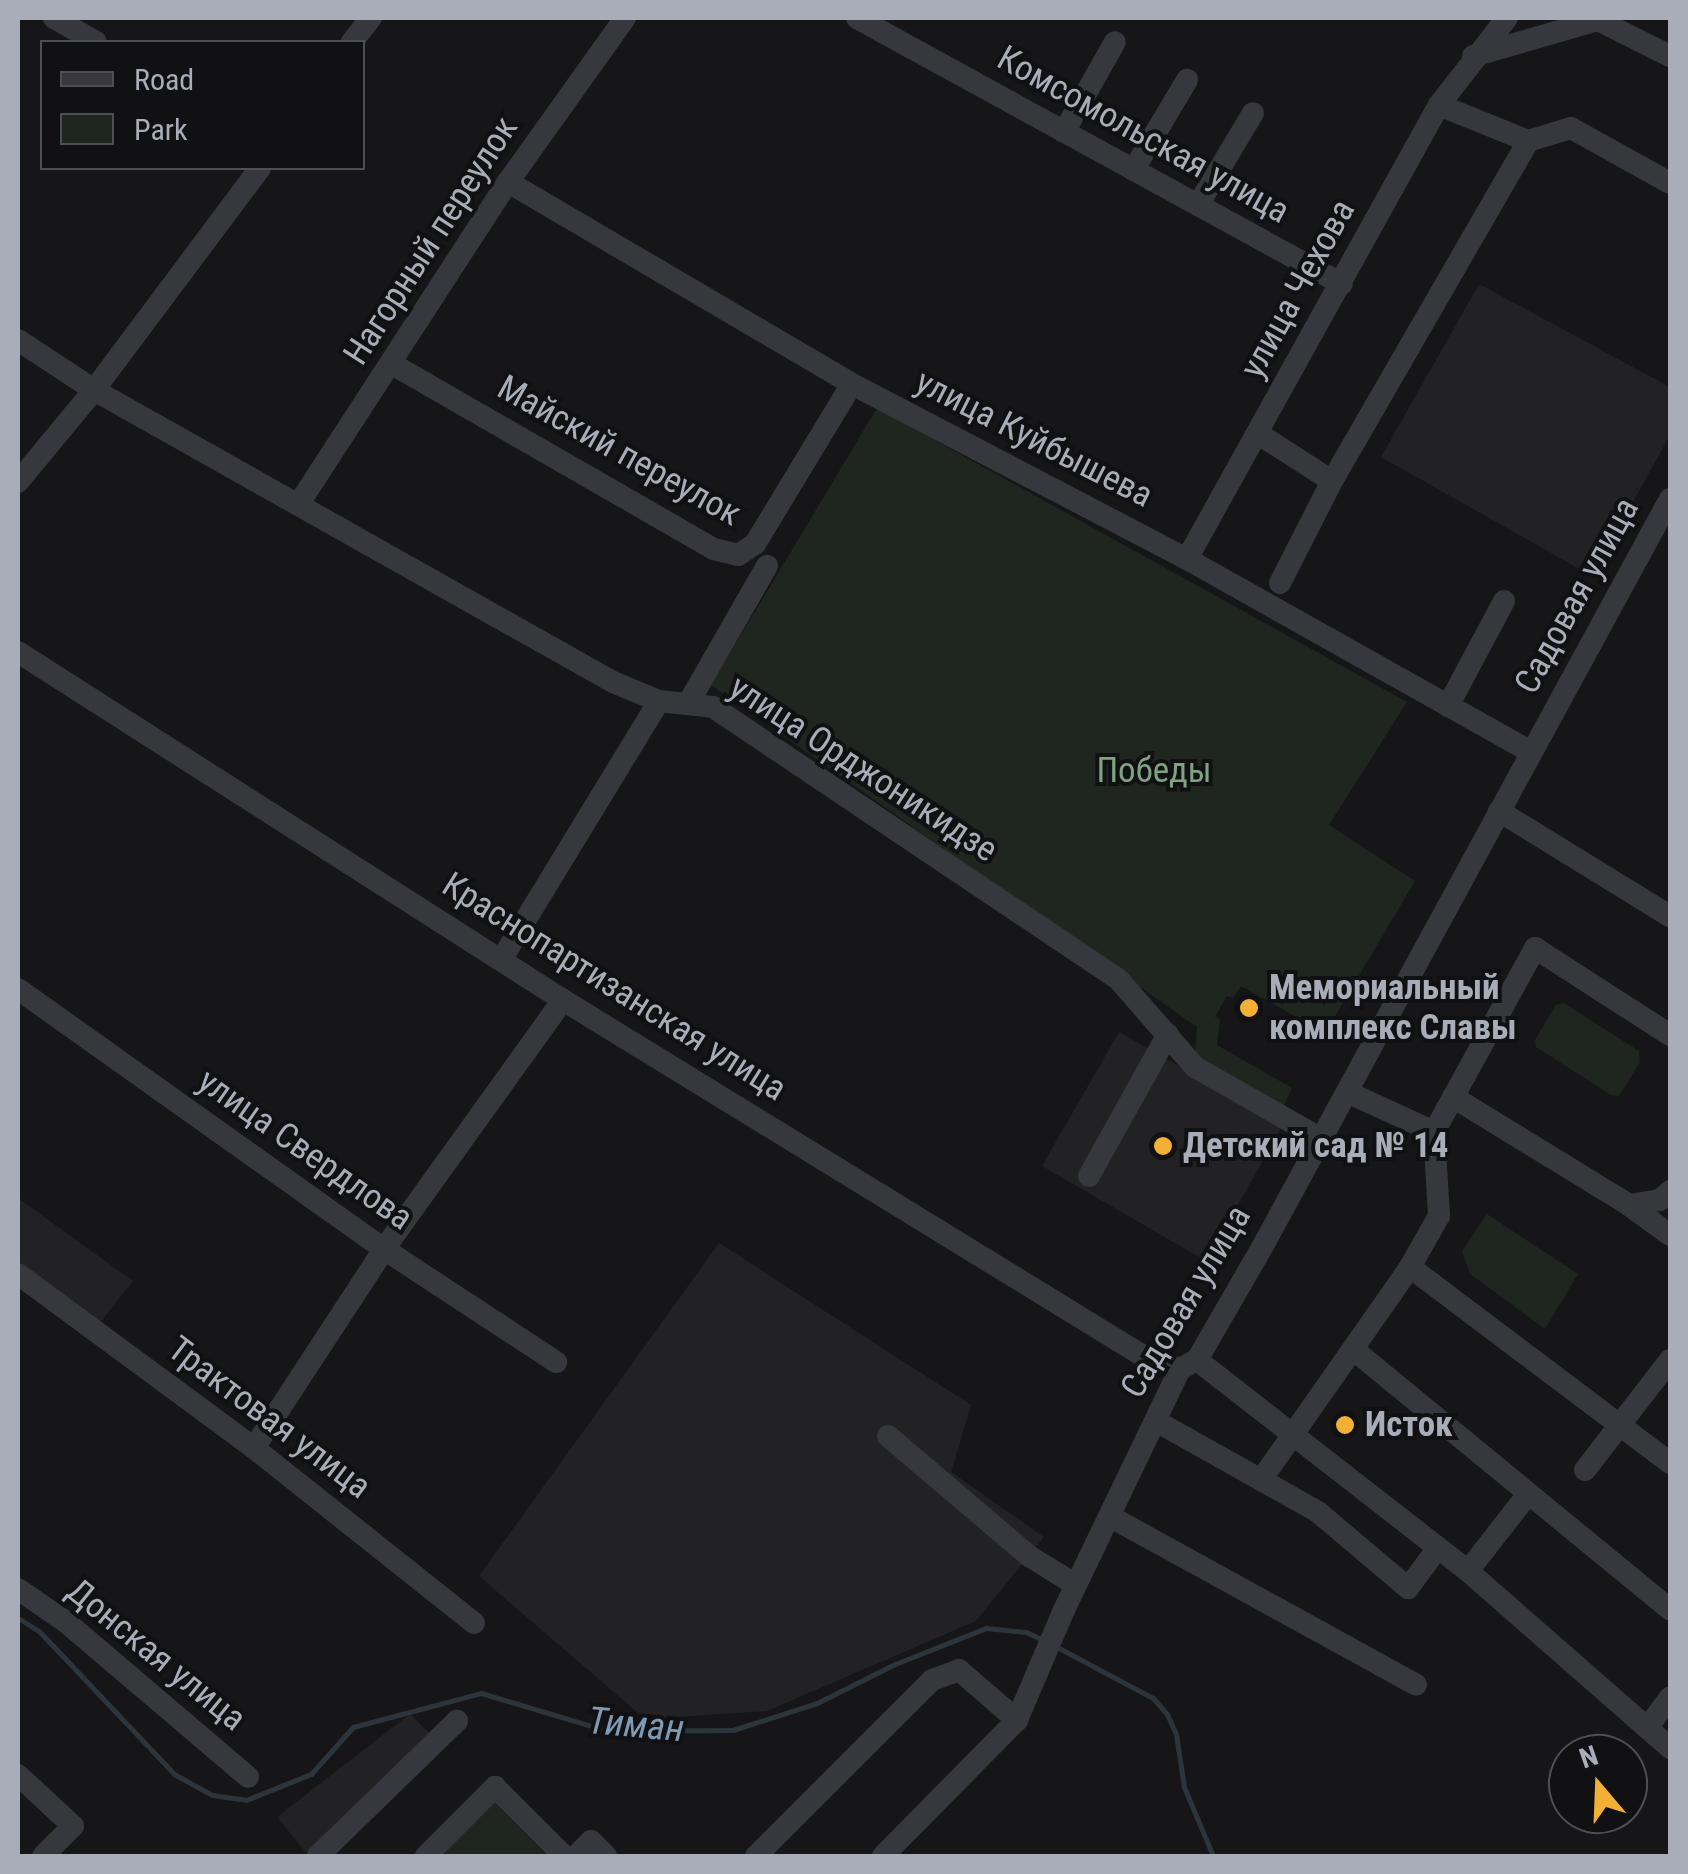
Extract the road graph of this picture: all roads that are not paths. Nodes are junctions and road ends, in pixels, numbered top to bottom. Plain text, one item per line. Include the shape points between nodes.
1 (54, 18) edge
2 (371, 18) edge
3 (626, 18) edge
4 (857, 18) edge
5 (1507, 18) edge
6 (1596, 18) edge
7 (92, 40) edge
8 (354, 40) edge
9 (1115, 42) dead end
10 (1473, 56) junction
11 (1670, 56) edge
12 (1186, 80) dead end
13 (1439, 105) junction
14 (1253, 114) dead end
15 (1064, 132) junction
16 (1528, 140) junction
17 (259, 170) edge
18 (1134, 170) junction
19 (508, 182) junction
20 (1670, 183) edge
21 (1198, 205) junction
22 (1342, 284) junction
23 (18, 340) edge
24 (392, 364) junction
25 (852, 384) junction
26 (94, 390) junction
27 (1257, 433) junction
28 (1332, 481) junction
29 (18, 482) edge
30 (1670, 499) edge
31 (298, 505) junction
32 (1187, 558) junction
33 (767, 566) dead end
34 (1280, 583) dead end
35 (1504, 601) dead end
36 (18, 652) edge
37 (659, 701) junction
38 (688, 702) junction
39 (1448, 706) junction
40 (1531, 752) junction
41 (1499, 811) junction
42 (1670, 916) edge
43 (501, 960) junction
44 (18, 990) edge
45 (563, 1000) junction
46 (1168, 1034) junction
47 (1670, 1035) edge
48 (1347, 1092) junction
49 (1453, 1097) junction
50 (1434, 1132) junction
51 (1321, 1140) junction
52 (1089, 1176) dead end
53 (1670, 1191) edge
54 (1629, 1205) junction
55 (1670, 1235) edge
56 (384, 1249) junction
57 (1410, 1267) junction
58 (18, 1274) edge
59 (1354, 1350) junction
60 (1670, 1360) edge
61 (556, 1362) dead end
62 (1188, 1365) junction
63 (1156, 1421) junction
64 (1622, 1425) junction
65 (1293, 1434) junction
66 (888, 1436) dead end
67 (254, 1448) junction
68 (1670, 1463) edge
69 (1586, 1470) dead end
70 (1261, 1480) junction
71 (1528, 1494) junction
72 (1111, 1517) junction
73 (1438, 1548) junction
74 (1468, 1571) junction
75 (1076, 1585) junction
76 (18, 1589) edge
77 (1670, 1610) edge
78 (474, 1623) dead end
79 (1416, 1685) dead end
80 (1670, 1698) edge
81 (1017, 1720) junction
82 (456, 1721) dead end
83 (1647, 1728) junction
84 (1670, 1748) edge
85 (18, 1774) edge
86 (248, 1777) dead end
87 (44, 1856) edge
88 (318, 1856) edge
89 (426, 1856) edge
90 (564, 1856) edge
91 (576, 1856) edge
92 (606, 1856) edge
93 (756, 1856) edge
94 (884, 1856) edge

1 - 7 street
2 - 8 street
3 - 19 street, Нагорный переулок
4 - 15 street, Комсомольская улица
5 - 10 street, улица Чехова
6 - 10 street
6 - 11 street
9 - 15 street
10 - 13 street, улица Чехова
12 - 18 street
13 - 16 street
13 - 22 street, улица Чехова
14 - 21 street
15 - 18 street, Комсомольская улица
16 - 20 street via 1570,128
16 - 28 street
17 - 26 street
18 - 21 street, Комсомольская улица
19 - 24 street, Нагорный переулок
19 - 25 street, улица Куйбышева
21 - 22 street, Комсомольская улица
22 - 27 street, улица Чехова
23 - 26 street, улица Орджоникидзе
24 - 25 street, Майский переулок via 714,549 738,555 755,544
24 - 31 street, Нагорный переулок
25 - 32 street, улица Куйбышева
26 - 29 street
26 - 31 street, улица Орджоникидзе
27 - 28 street
27 - 32 street, улица Чехова
28 - 34 street
30 - 40 street, Садовая улица
31 - 37 street, улица Орджоникидзе via 613,682
32 - 39 street, улица Куйбышева
33 - 38 street
35 - 39 street
36 - 43 street, Краснопартизанская улица
37 - 38 street, улица Орджоникидзе
37 - 43 street
38 - 46 street, улица Орджоникидзе via 713,706 1119,980
39 - 40 street, улица Куйбышева
40 - 41 street, Садовая улица
41 - 42 street
41 - 48 street, Садовая улица
43 - 45 street, Краснопартизанская улица
44 - 56 street, улица Свердлова
45 - 56 street
45 - 62 street, Краснопартизанская улица via 1140,1354
46 - 51 street, улица Орджоникидзе via 1195,1066
46 - 52 street
47 - 49 street via 1535,948
48 - 50 street
48 - 51 street, Садовая улица
49 - 50 street
49 - 54 street
50 - 57 street via 1439,1216
51 - 62 street, Садовая улица
53 - 54 street via 1660,1200
54 - 55 street
56 - 61 street, улица Свердлова
56 - 67 street
57 - 59 street
57 - 64 street
58 - 67 street, Трактовая улица
59 - 65 street
59 - 71 street
60 - 64 street
62 - 63 street, Садовая улица
62 - 65 street, Краснопартизанская улица
63 - 70 street
63 - 72 street, Садовая улица
64 - 68 street
64 - 69 street
65 - 70 street
65 - 73 street, Краснопартизанская улица
66 - 75 street via 1029,1556
67 - 78 street, Трактовая улица
70 - 73 street via 1318,1512 1408,1588
71 - 74 street
71 - 77 street
72 - 75 street, Садовая улица
72 - 79 street
73 - 74 street, Краснопартизанская улица
74 - 83 street, Краснопартизанская улица
75 - 81 street, Садовая улица
76 - 86 street, Донская улица
80 - 83 street
81 - 93 street via 959,1670 932,1680
81 - 94 street, Садовая улица
82 - 88 street
83 - 84 street, Краснопартизанская улица
85 - 87 street via 73,1826
89 - 90 street via 494,1786
91 - 92 street via 591,1842

